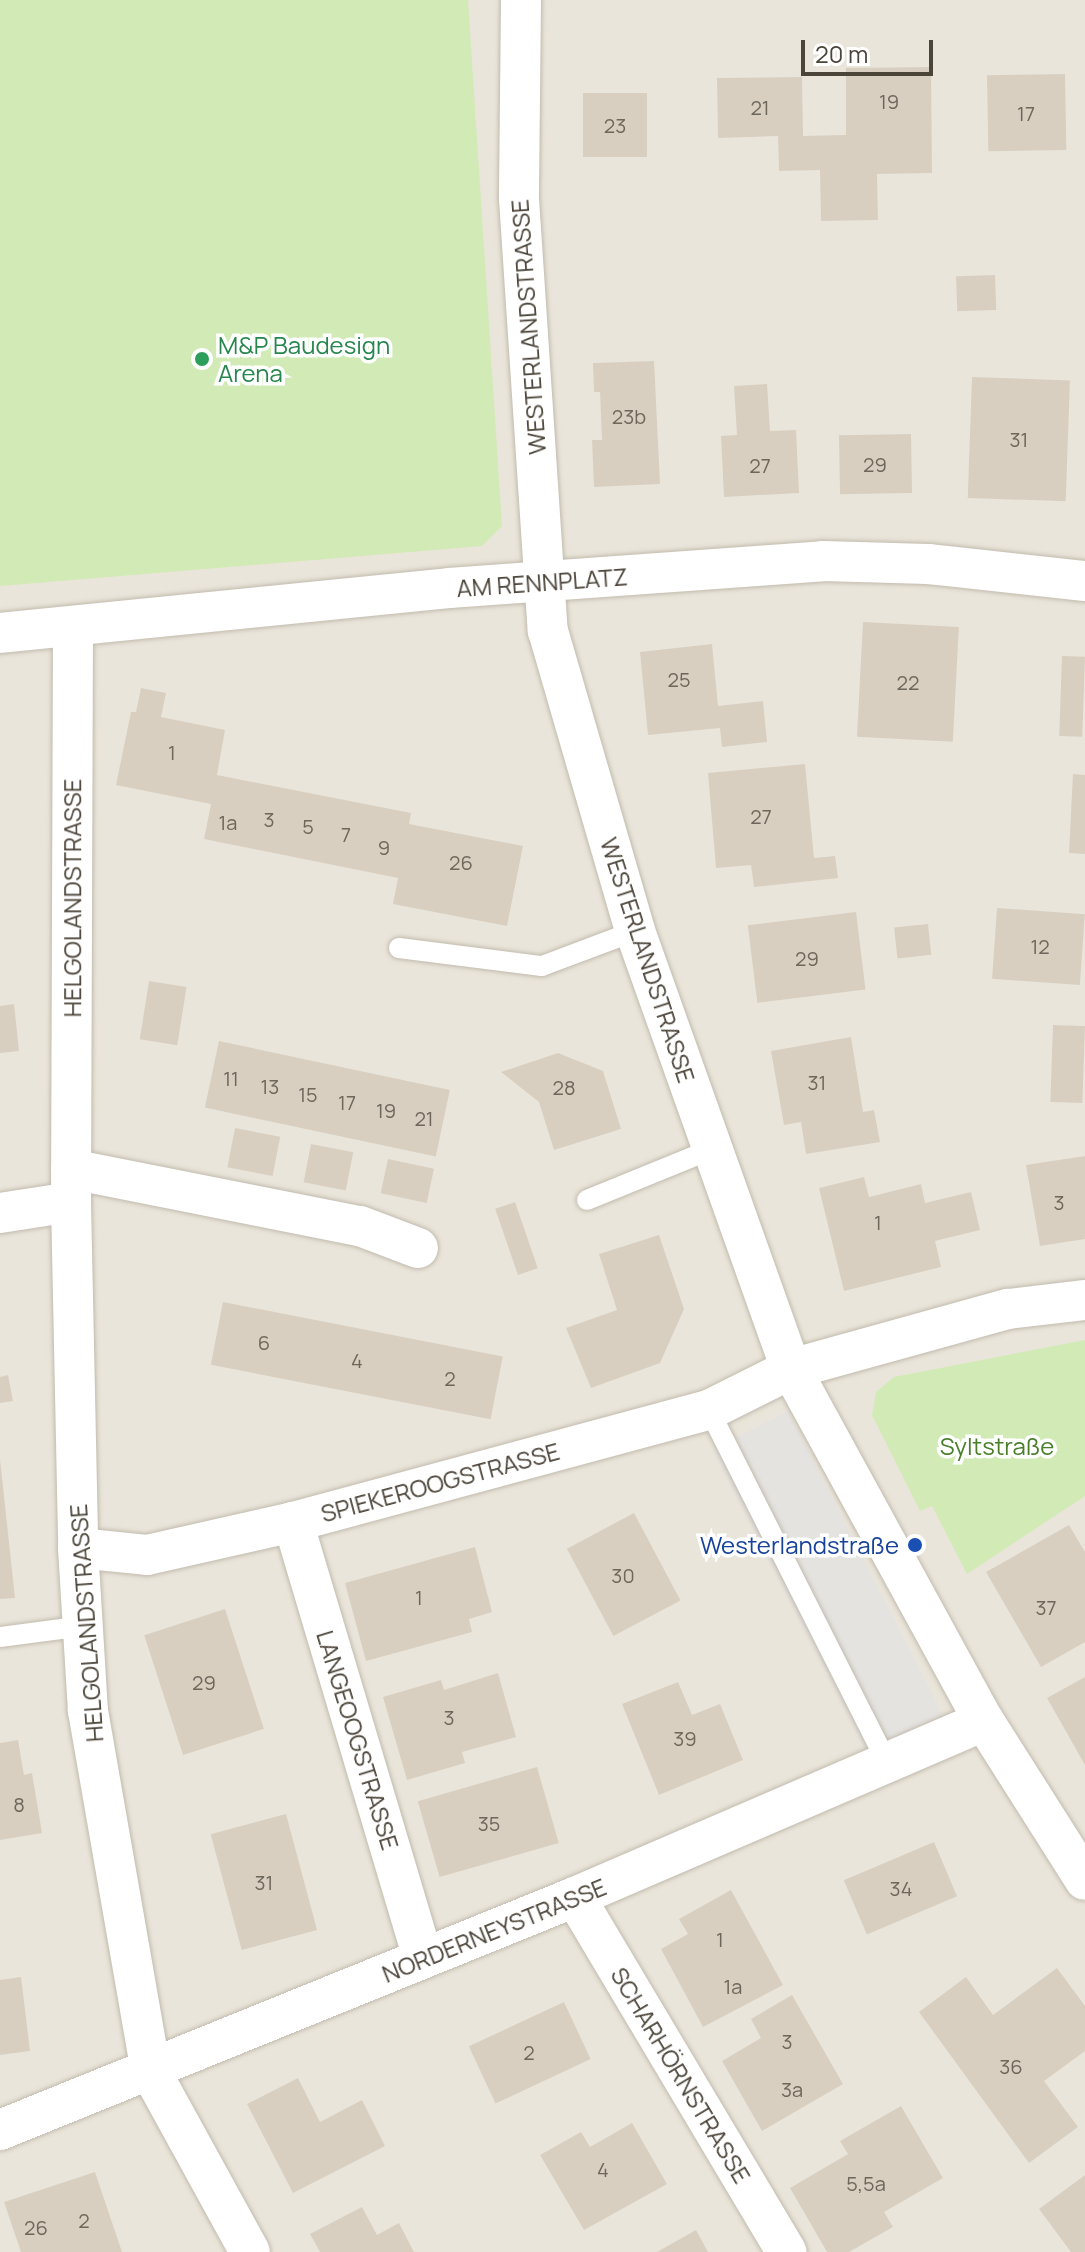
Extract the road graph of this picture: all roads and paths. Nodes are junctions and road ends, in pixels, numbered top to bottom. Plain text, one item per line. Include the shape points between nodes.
1 (521, 0) edge
2 (1085, 581) edge
3 (544, 582) junction
4 (73, 628) junction
5 (0, 633) edge
6 (635, 931) junction
7 (399, 948) dead end
8 (712, 1149) junction
9 (71, 1185) junction
10 (587, 1200) dead end
11 (0, 1213) edge
12 (418, 1248) dead end
13 (1085, 1300) edge
14 (791, 1369) junction
15 (709, 1410) junction
16 (293, 1522) junction
17 (78, 1548) junction
18 (83, 1626) junction
19 (0, 1637) edge
20 (984, 1721) junction
21 (886, 1761) junction
22 (1085, 1880) edge
23 (575, 1897) junction
24 (423, 1958) junction
25 (151, 2072) junction
26 (0, 2130) edge
27 (250, 2252) edge
28 (787, 2252) edge

1 - 3 street, WESTERLANDSTRASSE via 519,199
2 - 3 street, AM RENNPLATZ via 928,564 823,561
3 - 4 street, AM RENNPLATZ
3 - 6 street, WESTERLANDSTRASSE via 548,631
4 - 5 street, AM RENNPLATZ
4 - 9 street, HELGOLANDSTRASSE
6 - 7 lane via 542,966
6 - 8 street, WESTERLANDSTRASSE
8 - 10 lane
8 - 14 street, WESTERLANDSTRASSE
9 - 11 street
9 - 12 street via 360,1226
9 - 17 street, HELGOLANDSTRASSE
13 - 14 street via 1008,1309
14 - 15 street, SPIEKEROOGSTRASSE
14 - 20 street, WESTERLANDSTRASSE
15 - 16 street, SPIEKEROOGSTRASSE
15 - 21 lane
16 - 17 street, SPIEKEROOGSTRASSE via 147,1555
16 - 24 street, LANGEOOGSTRASSE
17 - 18 street, HELGOLANDSTRASSE
18 - 19 lane
18 - 25 street, HELGOLANDSTRASSE via 88,1711
20 - 21 street, NORDERNEYSTRASSE
20 - 22 street, WESTERLANDSTRASSE
21 - 23 street, NORDERNEYSTRASSE
23 - 24 street, NORDERNEYSTRASSE
23 - 28 street, SCHARHÖRNSTRASSE
24 - 25 street, NORDERNEYSTRASSE
25 - 26 street, NORDERNEYSTRASSE
25 - 27 street, HELGOLANDSTRASSE

